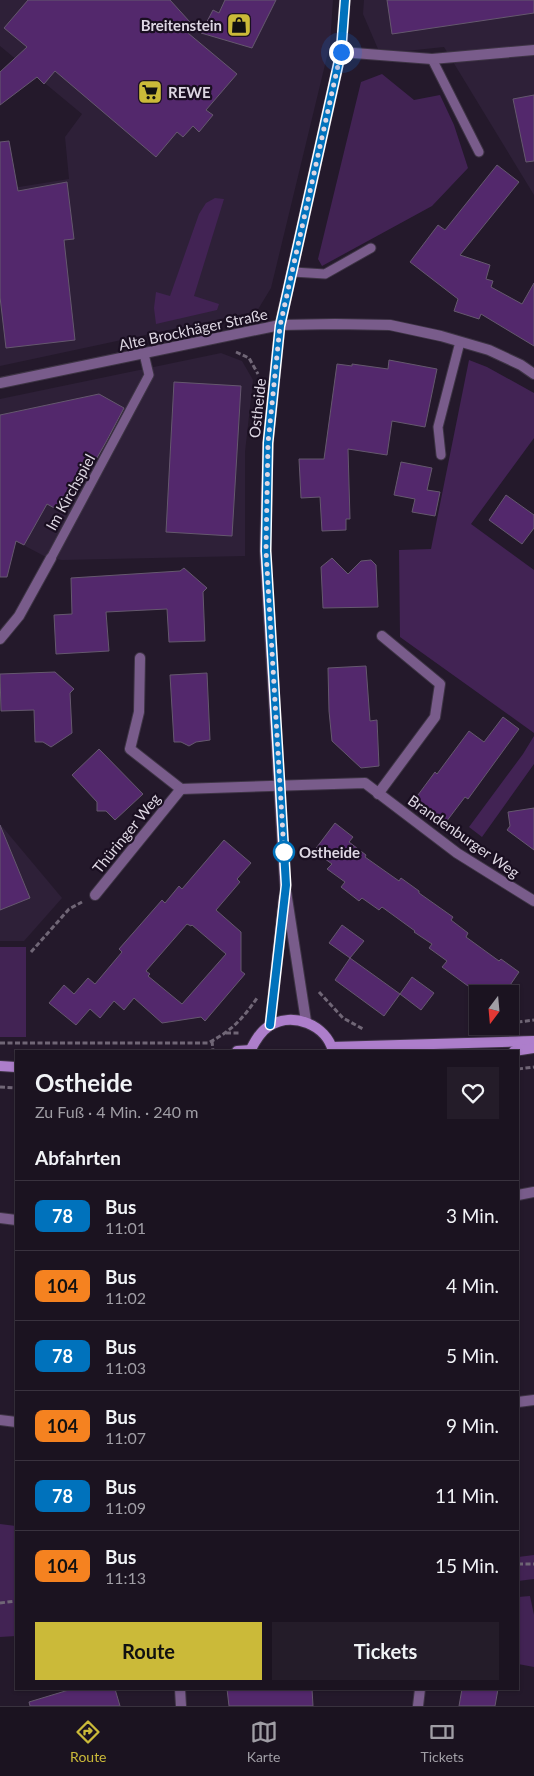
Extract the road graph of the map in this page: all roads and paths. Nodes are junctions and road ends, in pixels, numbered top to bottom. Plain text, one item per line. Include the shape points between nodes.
1 (345, 0) edge
2 (534, 50) edge
3 (341, 52) junction
4 (432, 59) junction
5 (479, 152) dead end
6 (371, 248) dead end
7 (293, 272) junction
8 (280, 326) junction
9 (222, 338) junction
10 (460, 342) junction
11 (144, 354) junction
12 (534, 374) edge
13 (258, 380) dead end
14 (1, 381) edge
15 (441, 455) dead end
16 (51, 558) joint
17 (382, 636) dead end
18 (0, 639) edge
19 (140, 658) dead end
20 (280, 787) junction
21 (180, 789) junction
22 (378, 794) junction
23 (286, 885) junction
24 (95, 895) joint
25 (534, 901) edge
26 (31, 952) dead end
27 (316, 986) dead end
28 (259, 995) dead end
29 (534, 1020) edge
30 (306, 1021) junction
31 (519, 1021) edge
32 (270, 1025) junction
33 (365, 1030) dead end
34 (212, 1041) junction
35 (534, 1041) edge
36 (0, 1044) edge
37 (534, 1048) edge
38 (333, 1049) edge
39 (213, 1050) edge
40 (250, 1050) edge
41 (519, 1050) edge
42 (0, 1066) edge
43 (15, 1066) edge
44 (534, 1067) edge
45 (519, 1069) edge
46 (0, 1087) edge
47 (15, 1088) edge
48 (534, 1192) edge
49 (519, 1195) edge
50 (0, 1218) edge
51 (15, 1220) edge
52 (534, 1400) edge
53 (519, 1402) edge
54 (0, 1420) edge
55 (15, 1422) edge
56 (519, 1564) edge
57 (534, 1564) edge
58 (15, 1601) edge
59 (0, 1603) edge
60 (180, 1690) edge
61 (420, 1690) edge
62 (181, 1706) edge
63 (418, 1706) edge

1 - 3 street, Ostheide
2 - 4 street
3 - 4 street
3 - 7 street, Ostheide
4 - 5 lane
6 - 7 lane via 325,274
7 - 8 street, Ostheide
8 - 9 street, Alte Brockhäger Straße
8 - 10 street, Alte Brockhäger Straße via 390,325
8 - 20 street, Ostheide via 268,443 266,551
9 - 11 street, Alte Brockhäger Straße
9 - 13 path via 227,352 238,352 249,358
10 - 12 street, Alte Brockhäger Straße via 489,350
10 - 15 lane via 438,427
11 - 14 street, Alte Brockhäger Straße
11 - 16 lane, Im Kirchspiel via 149,375
16 - 18 street, Im Kirchspiel via 19,616
17 - 22 street via 440,684 435,717
19 - 21 street, Thüringer Weg via 140,712 130,749
20 - 21 street, Thüringer Weg
20 - 22 street, Brandenburger Weg via 365,783
20 - 23 street, Ostheide
21 - 24 street, Thüringer Weg
22 - 25 street, Brandenburger Weg via 457,853
23 - 30 street, Ostheide
23 - 32 street, Ostheide
24 - 26 path via 69,909
27 - 33 path via 337,1013
28 - 34 path via 236,1025
29 - 31 path
30 - 32 street via 285,1020
30 - 38 street via 324,1034
32 - 40 street via 258,1035
34 - 36 path via 186,1044
34 - 39 path
35 - 38 street
37 - 41 street
42 - 43 street
44 - 45 path
46 - 47 path
48 - 49 street
50 - 51 street
52 - 53 street
54 - 55 street
56 - 57 path
58 - 59 path
60 - 62 street
61 - 63 street

